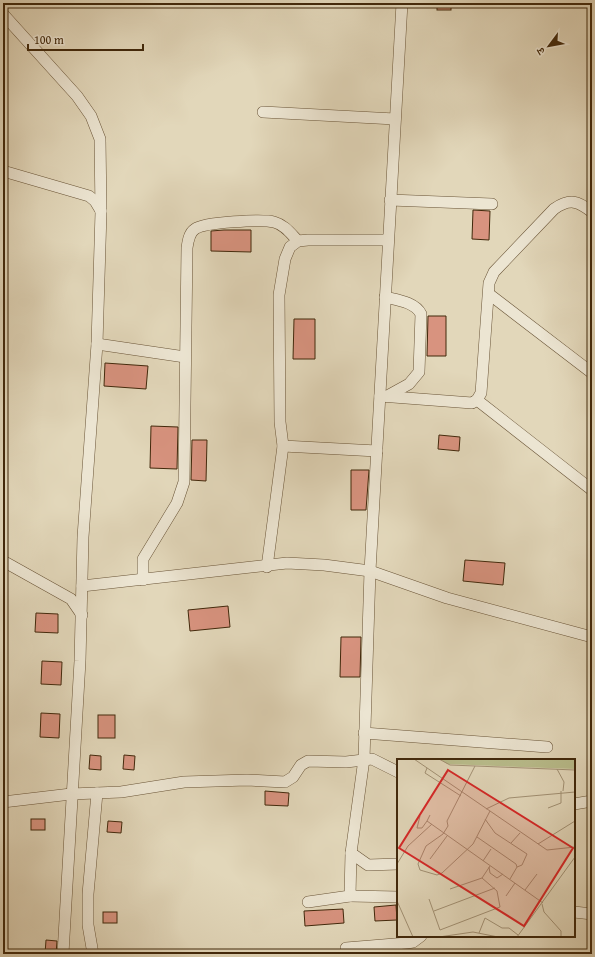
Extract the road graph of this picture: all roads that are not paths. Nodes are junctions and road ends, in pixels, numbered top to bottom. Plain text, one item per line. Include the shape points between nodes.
1 (402, 3) edge
2 (3, 14) edge
3 (263, 112) dead end
4 (395, 119) junction
5 (3, 172) edge
6 (101, 178) junction
7 (83, 194) junction
8 (390, 200) junction
9 (492, 204) dead end
10 (101, 212) junction
11 (592, 212) edge
12 (388, 240) junction
13 (298, 241) junction
14 (488, 294) junction
15 (385, 297) junction
16 (97, 344) junction
17 (185, 357) junction
18 (592, 372) edge
19 (380, 396) junction
20 (477, 400) junction
21 (283, 446) junction
22 (377, 451) junction
23 (592, 490) edge
24 (3, 561) edge
25 (267, 567) junction
26 (370, 571) junction
27 (143, 580) junction
28 (82, 586) junction
29 (82, 614) junction
30 (592, 637) edge
31 (364, 733) junction
32 (547, 747) dead end
33 (364, 759) junction
34 (397, 771) edge
35 (97, 793) junction
36 (71, 794) junction
37 (592, 801) edge
38 (3, 802) edge
39 (575, 804) edge
40 (351, 853) junction
41 (397, 864) edge
42 (350, 896) junction
43 (397, 897) edge
44 (308, 902) dead end
45 (575, 912) edge
46 (592, 914) edge
47 (420, 937) edge
48 (346, 948) dead end
49 (63, 954) edge
50 (93, 954) edge

1 - 4 lane
2 - 6 lane via 77,96 91,116 100,139
3 - 4 lane
4 - 8 lane
5 - 7 lane
6 - 7 lane via 95,190
6 - 10 lane
7 - 10 lane via 92,198
8 - 9 lane
8 - 12 lane
10 - 16 lane
11 - 14 lane via 582,204 571,202 554,209 494,272
12 - 13 lane
12 - 15 lane
13 - 17 lane via 284,226 274,222 208,224 193,231 188,248
13 - 21 lane via 290,247 285,259 279,295 280,422
14 - 18 lane
14 - 20 lane via 481,394
15 - 19 lane
15 - 19 lane via 411,305 421,312 420,367 417,376 405,387
16 - 17 lane
16 - 28 lane via 83,537
17 - 27 lane via 184,482 177,503 143,559
19 - 20 lane via 472,403
19 - 22 lane
20 - 23 lane
21 - 22 lane
21 - 25 lane
22 - 26 lane
24 - 29 lane via 71,599
25 - 26 lane via 304,563
25 - 27 lane
26 - 30 lane via 447,598
26 - 31 lane
27 - 28 lane
28 - 29 lane
29 - 36 lane
31 - 32 lane
31 - 33 lane
33 - 34 lane via 376,760
33 - 35 lane via 346,762 308,761 301,765 293,778 285,782 206,780
33 - 40 lane
35 - 36 lane
35 - 50 lane via 88,894 88,925
36 - 38 lane
36 - 49 lane
37 - 39 lane
40 - 41 lane via 368,865
40 - 42 lane
42 - 43 lane
42 - 44 lane
45 - 46 lane
47 - 48 lane via 407,943

